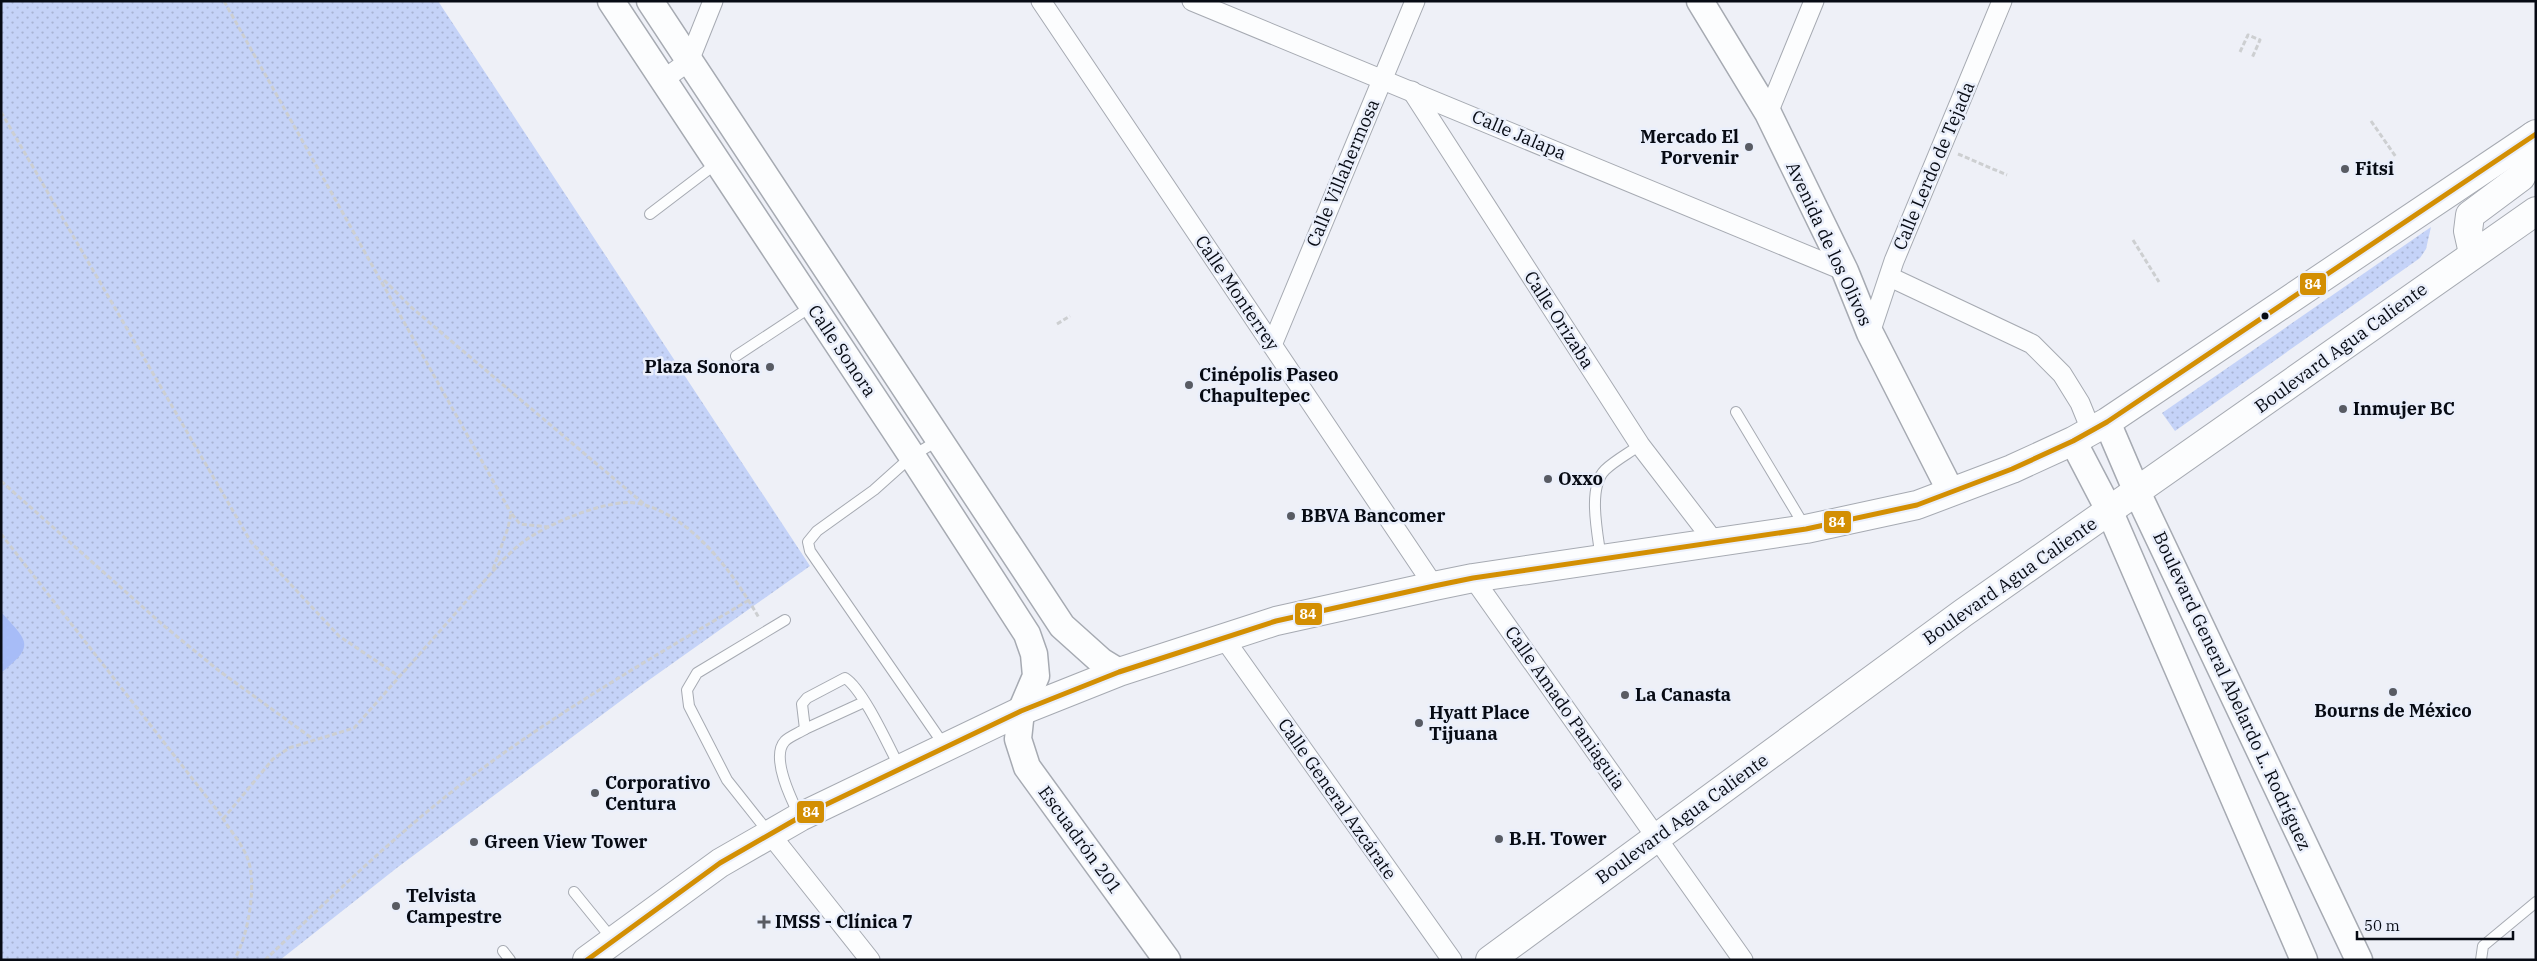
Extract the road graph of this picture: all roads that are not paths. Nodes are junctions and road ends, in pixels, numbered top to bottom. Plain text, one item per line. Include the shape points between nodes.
1 (611, 1) edge
2 (650, 1) edge
3 (714, 1) edge
4 (1041, 1) edge
5 (1192, 1) edge
6 (1415, 1) edge
7 (1700, 1) edge
8 (1814, 1) edge
9 (2002, 1) edge
10 (689, 61) junction
11 (1382, 79) junction
12 (663, 80) junction
13 (1412, 90) junction
14 (1768, 113) junction
15 (2534, 135) edge
16 (718, 163) junction
17 (2536, 211) edge
18 (650, 214) dead end
19 (2473, 254) junction
20 (1845, 271) junction
21 (1890, 277) junction
22 (812, 306) junction
23 (1870, 333) junction
24 (1272, 345) junction
25 (736, 356) dead end
26 (1736, 412) dead end
27 (2090, 431) junction
28 (940, 439) junction
29 (1640, 446) junction
30 (912, 456) junction
31 (1951, 492) junction
32 (2138, 492) junction
33 (2109, 510) junction
34 (1806, 529) junction
35 (1716, 544) junction
36 (1601, 561) junction
37 (1473, 578) junction
38 (1434, 586) junction
39 (785, 620) dead end
40 (1222, 637) junction
41 (1119, 672) junction
42 (864, 702) junction
43 (1021, 711) junction
44 (805, 729) junction
45 (945, 747) junction
46 (900, 768) junction
47 (800, 817) junction
48 (770, 834) junction
49 (1657, 837) junction
50 (574, 892) dead end
51 (2536, 902) edge
52 (614, 940) junction
53 (503, 951) dead end
54 (510, 960) edge
55 (587, 960) edge
56 (870, 960) edge
57 (1167, 960) edge
58 (1452, 960) edge
59 (1490, 960) edge
60 (1744, 960) edge
61 (2304, 960) edge
62 (2359, 960) edge
63 (2481, 960) edge

1 - 12 street, Calle Sonora
2 - 10 street, Calle Sonora
3 - 10 street
4 - 24 street, Calle Monterrey
5 - 11 street, Calle Jalapa
6 - 11 street, Calle Villahermosa
7 - 14 street, Avenida de los Olivos
8 - 14 street
9 - 21 street, Calle Lerdo de Tejada
10 - 12 street
10 - 28 street, Calle Sonora
11 - 13 street, Calle Jalapa
11 - 24 street, Calle Villahermosa
12 - 16 street, Calle Sonora
13 - 20 street, Calle Jalapa
13 - 29 street, Calle Orizaba
14 - 20 street, Avenida de los Olivos
15 - 19 main road via 2521,177 2470,215 2468,231
15 - 27 main road
16 - 18 lane
16 - 22 street, Calle Sonora
17 - 19 main road, Boulevard Agua Caliente
19 - 32 main road, Boulevard Agua Caliente
20 - 23 street, Avenida de los Olivos
21 - 23 street, Calle Lerdo de Tejada
21 - 27 street via 2032,344 2062,374 2080,403
22 - 25 lane
22 - 30 street, Calle Sonora
23 - 31 street, Avenida de los Olivos
24 - 38 street, Calle Monterrey
26 - 34 lane
27 - 31 main road via 2012,469
27 - 32 street, Boulevard General Abelardo L. Rodríguez
27 - 33 street, Boulevard General Abelardo L. Rodríguez
28 - 30 lane
28 - 41 street, Calle Sonora via 1062,626 1101,661
29 - 35 street, Calle Orizaba
29 - 36 lane via 1605,470 1597,485 1595,498
30 - 43 street, Calle Sonora via 1027,634 1034,654 1036,676
30 - 45 lane via 874,490 817,531 808,542 810,551
31 - 34 main road via 1917,504
32 - 33 main road, Boulevard Agua Caliente
32 - 62 street, Boulevard General Abelardo L. Rodríguez
33 - 49 main road, Boulevard Agua Caliente
33 - 61 street, Boulevard General Abelardo L. Rodríguez
34 - 35 main road
35 - 36 main road
36 - 37 main road
37 - 38 main road
37 - 49 street, Calle Amado Paniaguia
38 - 40 main road via 1276,621
39 - 48 lane via 697,673 687,690 689,706 727,780
40 - 41 main road
40 - 58 street, Calle General Azcárate
41 - 43 main road
42 - 44 lane
42 - 44 lane via 853,683 845,678 807,698 802,704
42 - 46 lane
43 - 45 main road
43 - 57 street, Escuadrón 201 via 1018,738 1027,766
44 - 47 lane via 784,742 781,750 787,789
45 - 46 main road
46 - 47 main road
47 - 48 main road
48 - 52 main road via 720,863
48 - 56 street
49 - 59 main road, Boulevard Agua Caliente
49 - 60 street, Calle Amado Paniaguia
50 - 52 lane
51 - 63 lane via 2483,946
52 - 55 main road
53 - 54 lane

